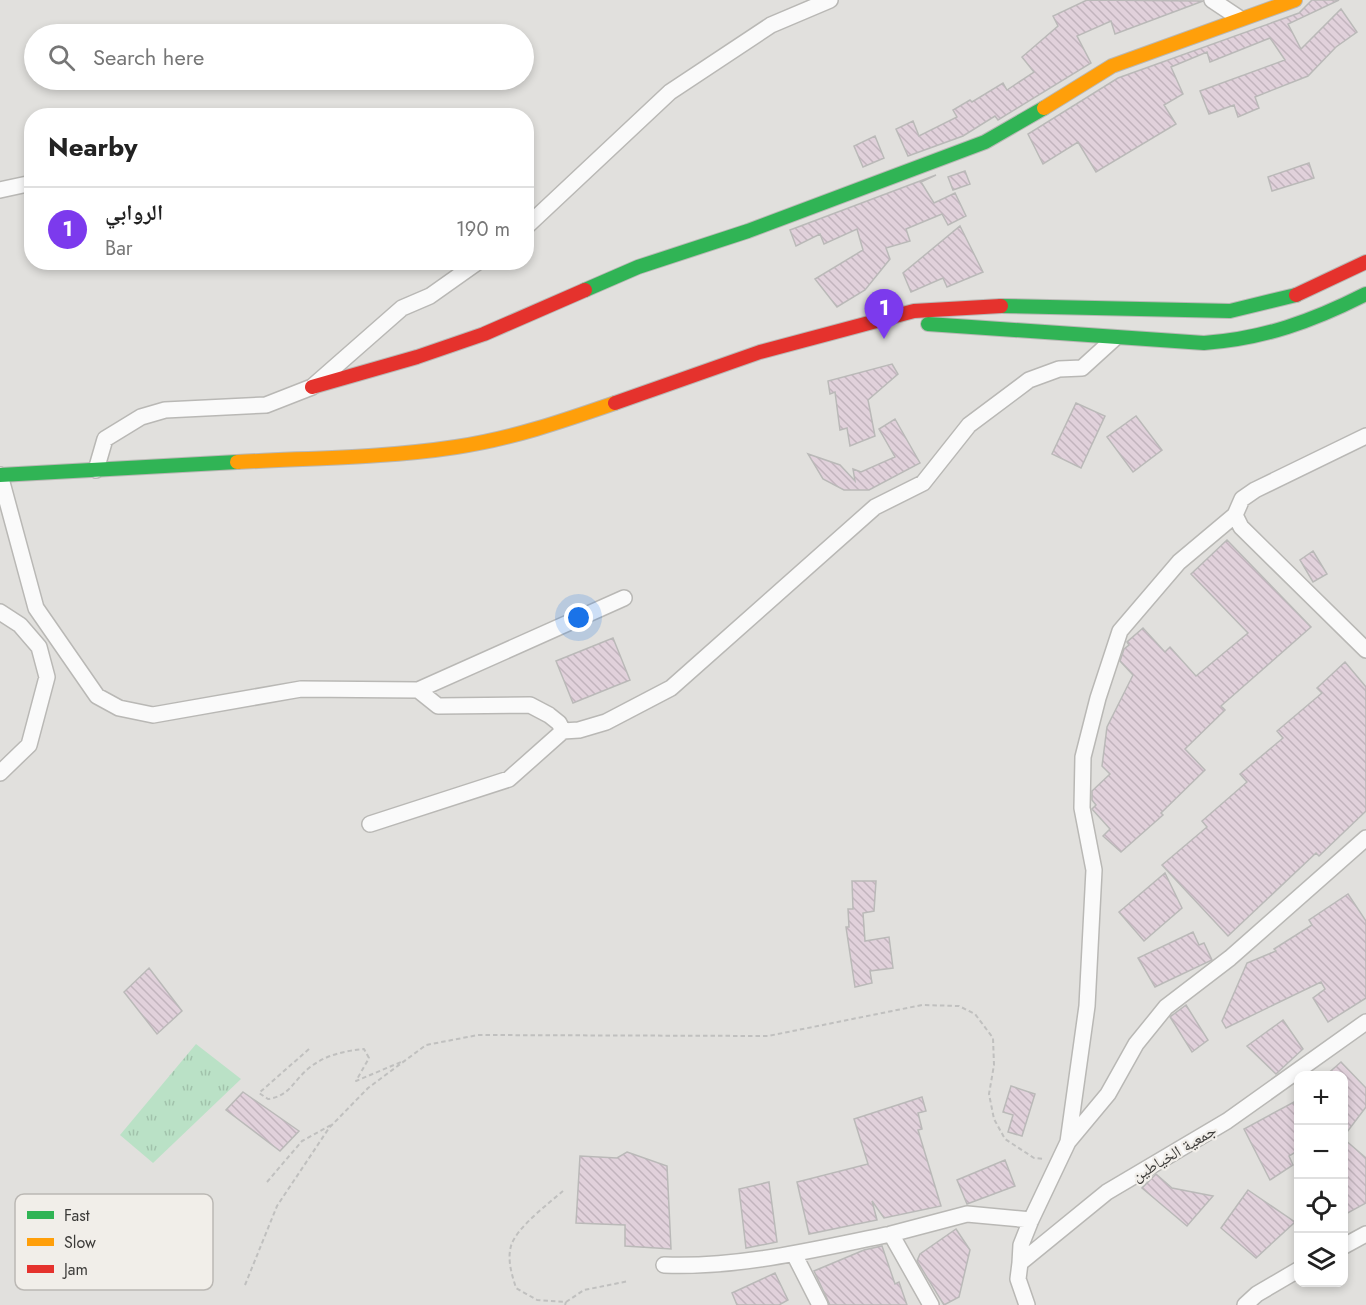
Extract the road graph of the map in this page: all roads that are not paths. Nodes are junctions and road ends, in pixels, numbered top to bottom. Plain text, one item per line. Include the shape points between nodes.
1 (830, 0) edge
2 (1212, 0) edge
3 (1295, 0) edge
4 (1239, 18) junction
5 (24, 185) edge
6 (0, 190) edge
7 (534, 220) edge
8 (1366, 262) edge
9 (467, 270) edge
10 (1366, 294) edge
11 (861, 326) junction
12 (1115, 338) junction
13 (312, 387) junction
14 (1366, 436) edge
15 (96, 470) junction
16 (0, 474) edge
17 (1235, 515) junction
18 (624, 598) dead end
19 (0, 612) edge
20 (1366, 650) edge
21 (418, 690) junction
22 (563, 731) junction
23 (0, 773) edge
24 (370, 824) dead end
25 (1366, 838) edge
26 (1366, 1022) edge
27 (1068, 1142) junction
28 (1031, 1220) junction
29 (891, 1234) junction
30 (1366, 1234) edge
31 (1348, 1244) edge
32 (794, 1254) junction
33 (1020, 1263) junction
34 (664, 1265) dead end
35 (1294, 1273) edge
36 (820, 1305) edge
37 (931, 1305) edge
38 (1027, 1305) edge
39 (1245, 1305) edge

1 - 7 street via 771,26 670,92
2 - 4 street
3 - 4 main road
4 - 13 main road via 1112,66 985,142 748,231 638,267 484,334
5 - 6 street
8 - 11 main road via 1291,298 1230,311 976,306 914,311
9 - 13 street via 430,296 402,308
10 - 12 main road via 1311,322 1261,338 1204,343
11 - 12 main road via 961,324
11 - 15 main road via 760,352 567,420 485,442 401,453
12 - 22 street via 1082,368 1059,369 1029,380 969,425 923,483 875,507 671,688 606,722
13 - 15 street via 266,405 165,410 141,417 105,439
14 - 17 street via 1255,490 1242,499
15 - 16 main road
16 - 21 street via 36,608 97,696 119,708 153,715 301,689
17 - 20 street via 1241,527
17 - 27 street via 1179,562 1120,631 1098,698 1083,758 1082,808 1094,870 1086,1006
18 - 21 street
19 - 23 street via 20,625 39,647 46,677 29,745
21 - 22 street via 438,706 530,705 549,714
22 - 24 street via 509,779
25 - 27 street via 1230,958 1166,1007 1136,1044 1108,1094
26 - 33 street, جمعية الخياطين via 1227,1121 1107,1192
27 - 28 street
28 - 29 street via 967,1214
28 - 33 street via 1021,1245
29 - 32 street
29 - 37 street
30 - 31 street
32 - 34 street via 703,1266
32 - 36 street
33 - 38 street via 1018,1280
35 - 39 street

